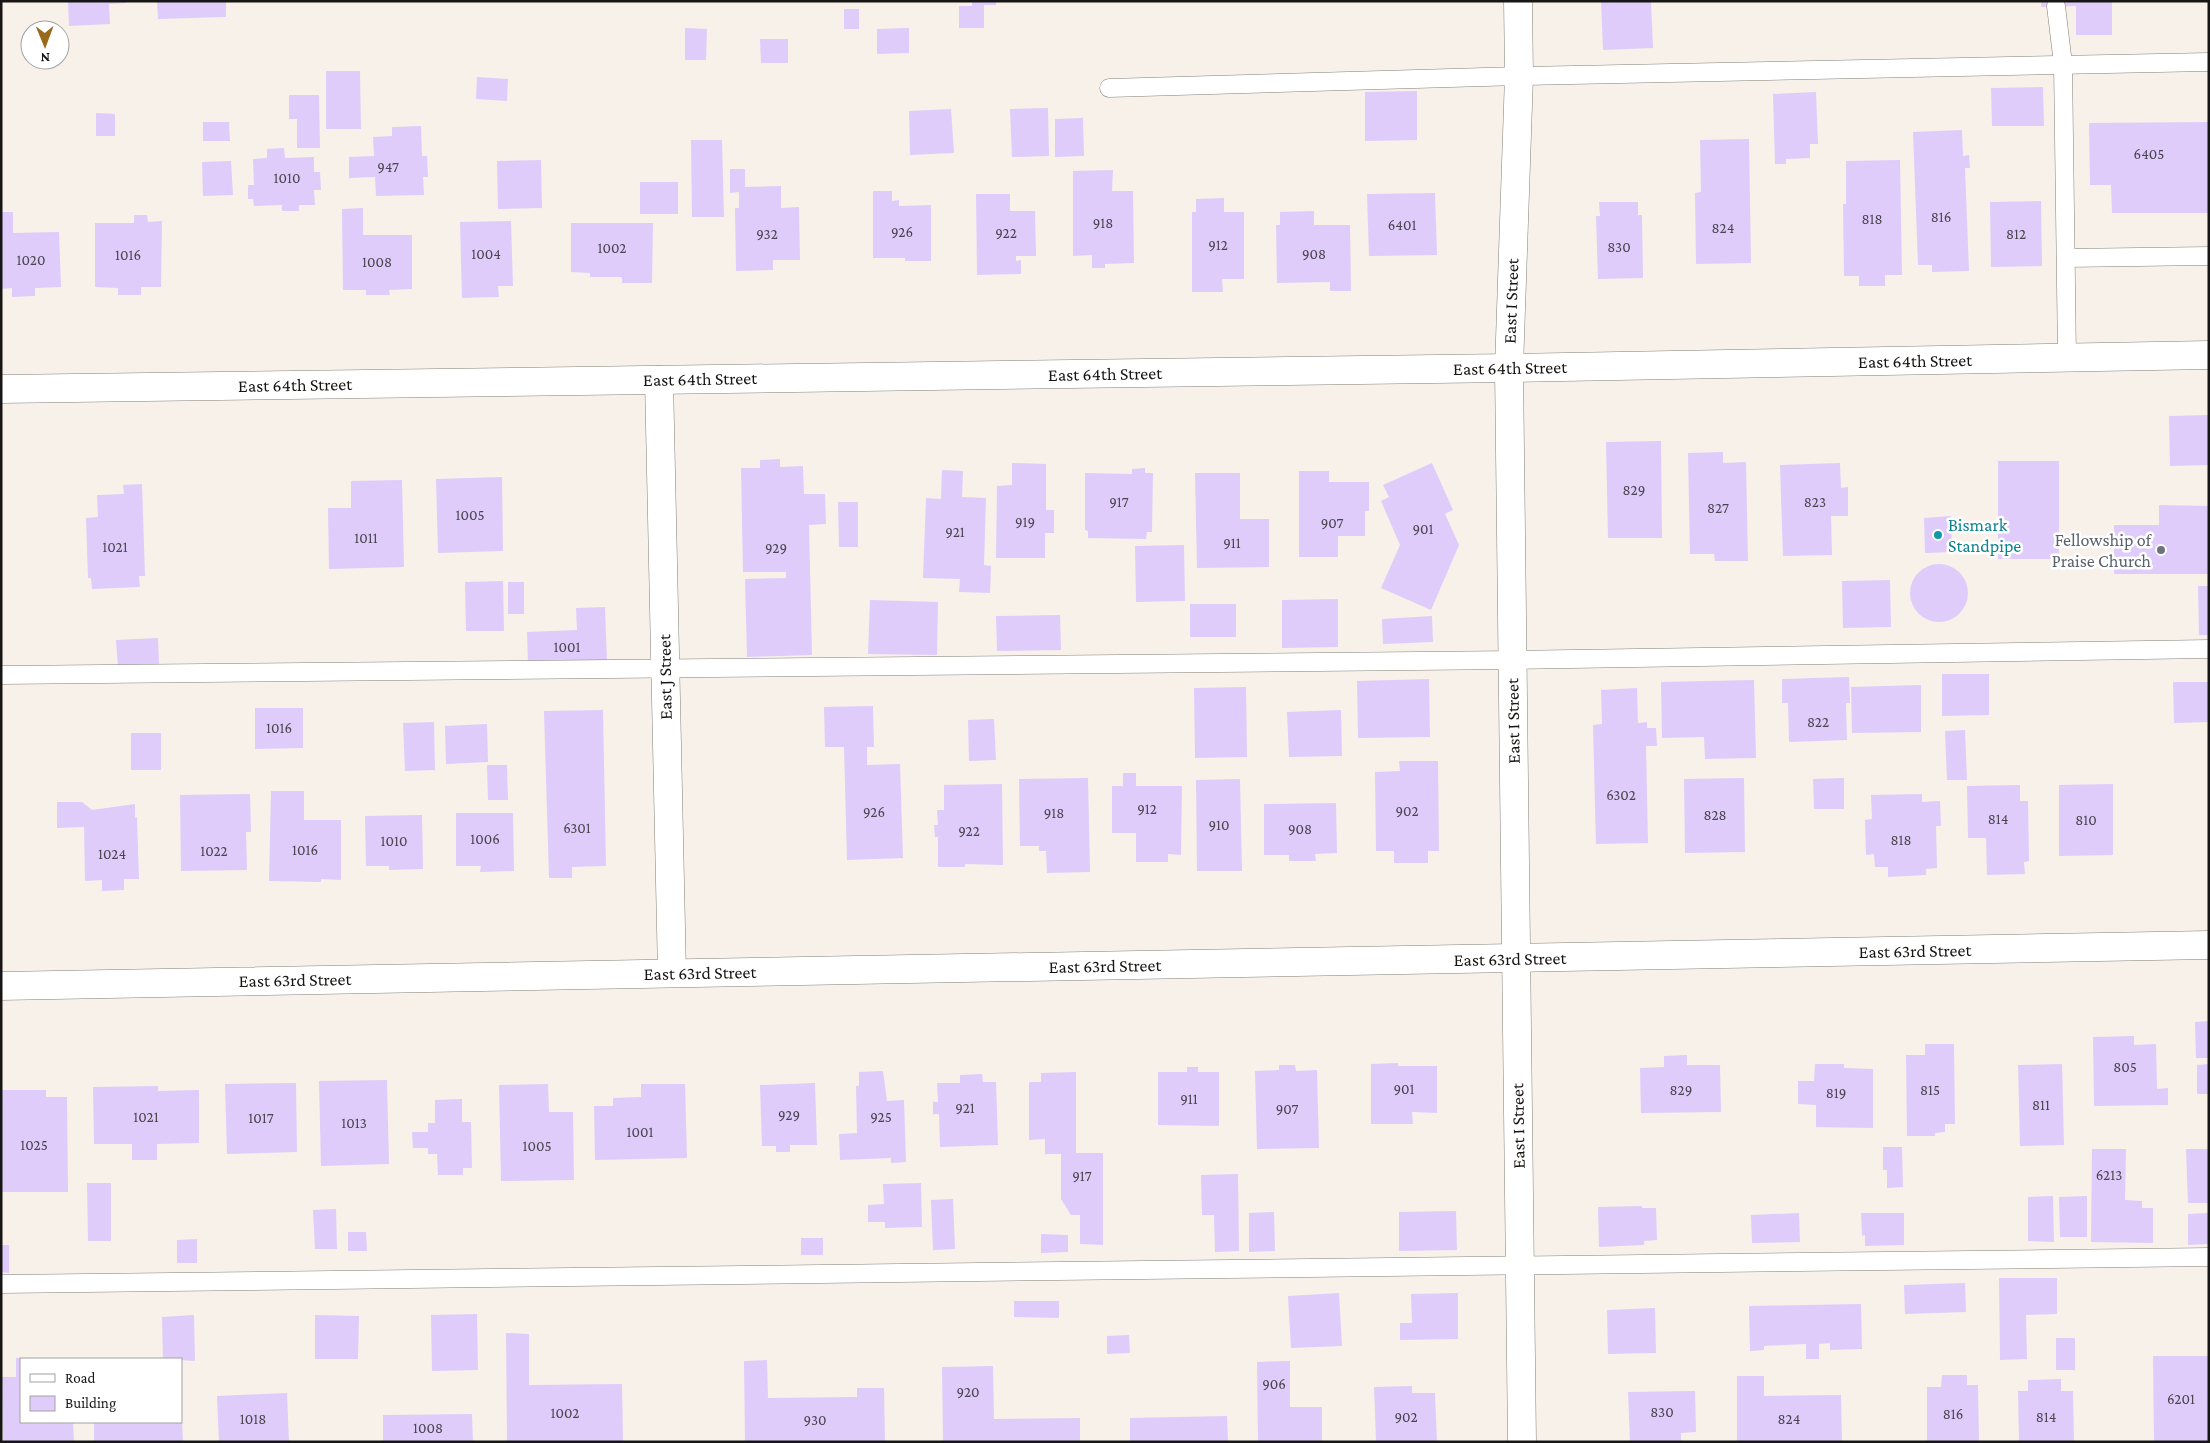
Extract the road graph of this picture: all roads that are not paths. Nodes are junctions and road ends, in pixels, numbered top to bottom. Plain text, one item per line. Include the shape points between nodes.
1 (1518, 1) edge
2 (2056, 6) dead end
3 (2209, 62) edge
4 (2063, 64) junction
5 (1519, 76) junction
6 (1109, 88) dead end
7 (2209, 256) edge
8 (2066, 258) junction
9 (2209, 355) edge
10 (2067, 358) junction
11 (1509, 368) junction
12 (659, 380) junction
13 (1, 389) edge
14 (2209, 649) edge
15 (1513, 660) junction
16 (665, 667) junction
17 (1, 675) edge
18 (2209, 946) edge
19 (1516, 959) junction
20 (672, 973) junction
21 (1, 986) edge
22 (2209, 1257) edge
23 (1520, 1266) junction
24 (1, 1284) edge
25 (1522, 1442) edge

1 - 5 street, East I Street
2 - 4 lane
3 - 4 lane
4 - 5 lane
4 - 8 lane
5 - 6 lane
5 - 11 street, East I Street
7 - 8 lane
8 - 10 lane
9 - 10 street, East 64th Street
10 - 11 street, East 64th Street
11 - 12 street, East 64th Street
11 - 15 street, East I Street
12 - 13 street, East 64th Street
12 - 16 street, East J Street
14 - 15 lane
15 - 16 lane
15 - 19 street, East I Street
16 - 17 lane
16 - 20 street, East J Street
18 - 19 street, East 63rd Street
19 - 20 street, East 63rd Street
19 - 23 street, East I Street
20 - 21 street, East 63rd Street
22 - 23 lane
23 - 24 lane
23 - 25 street, East I Street

